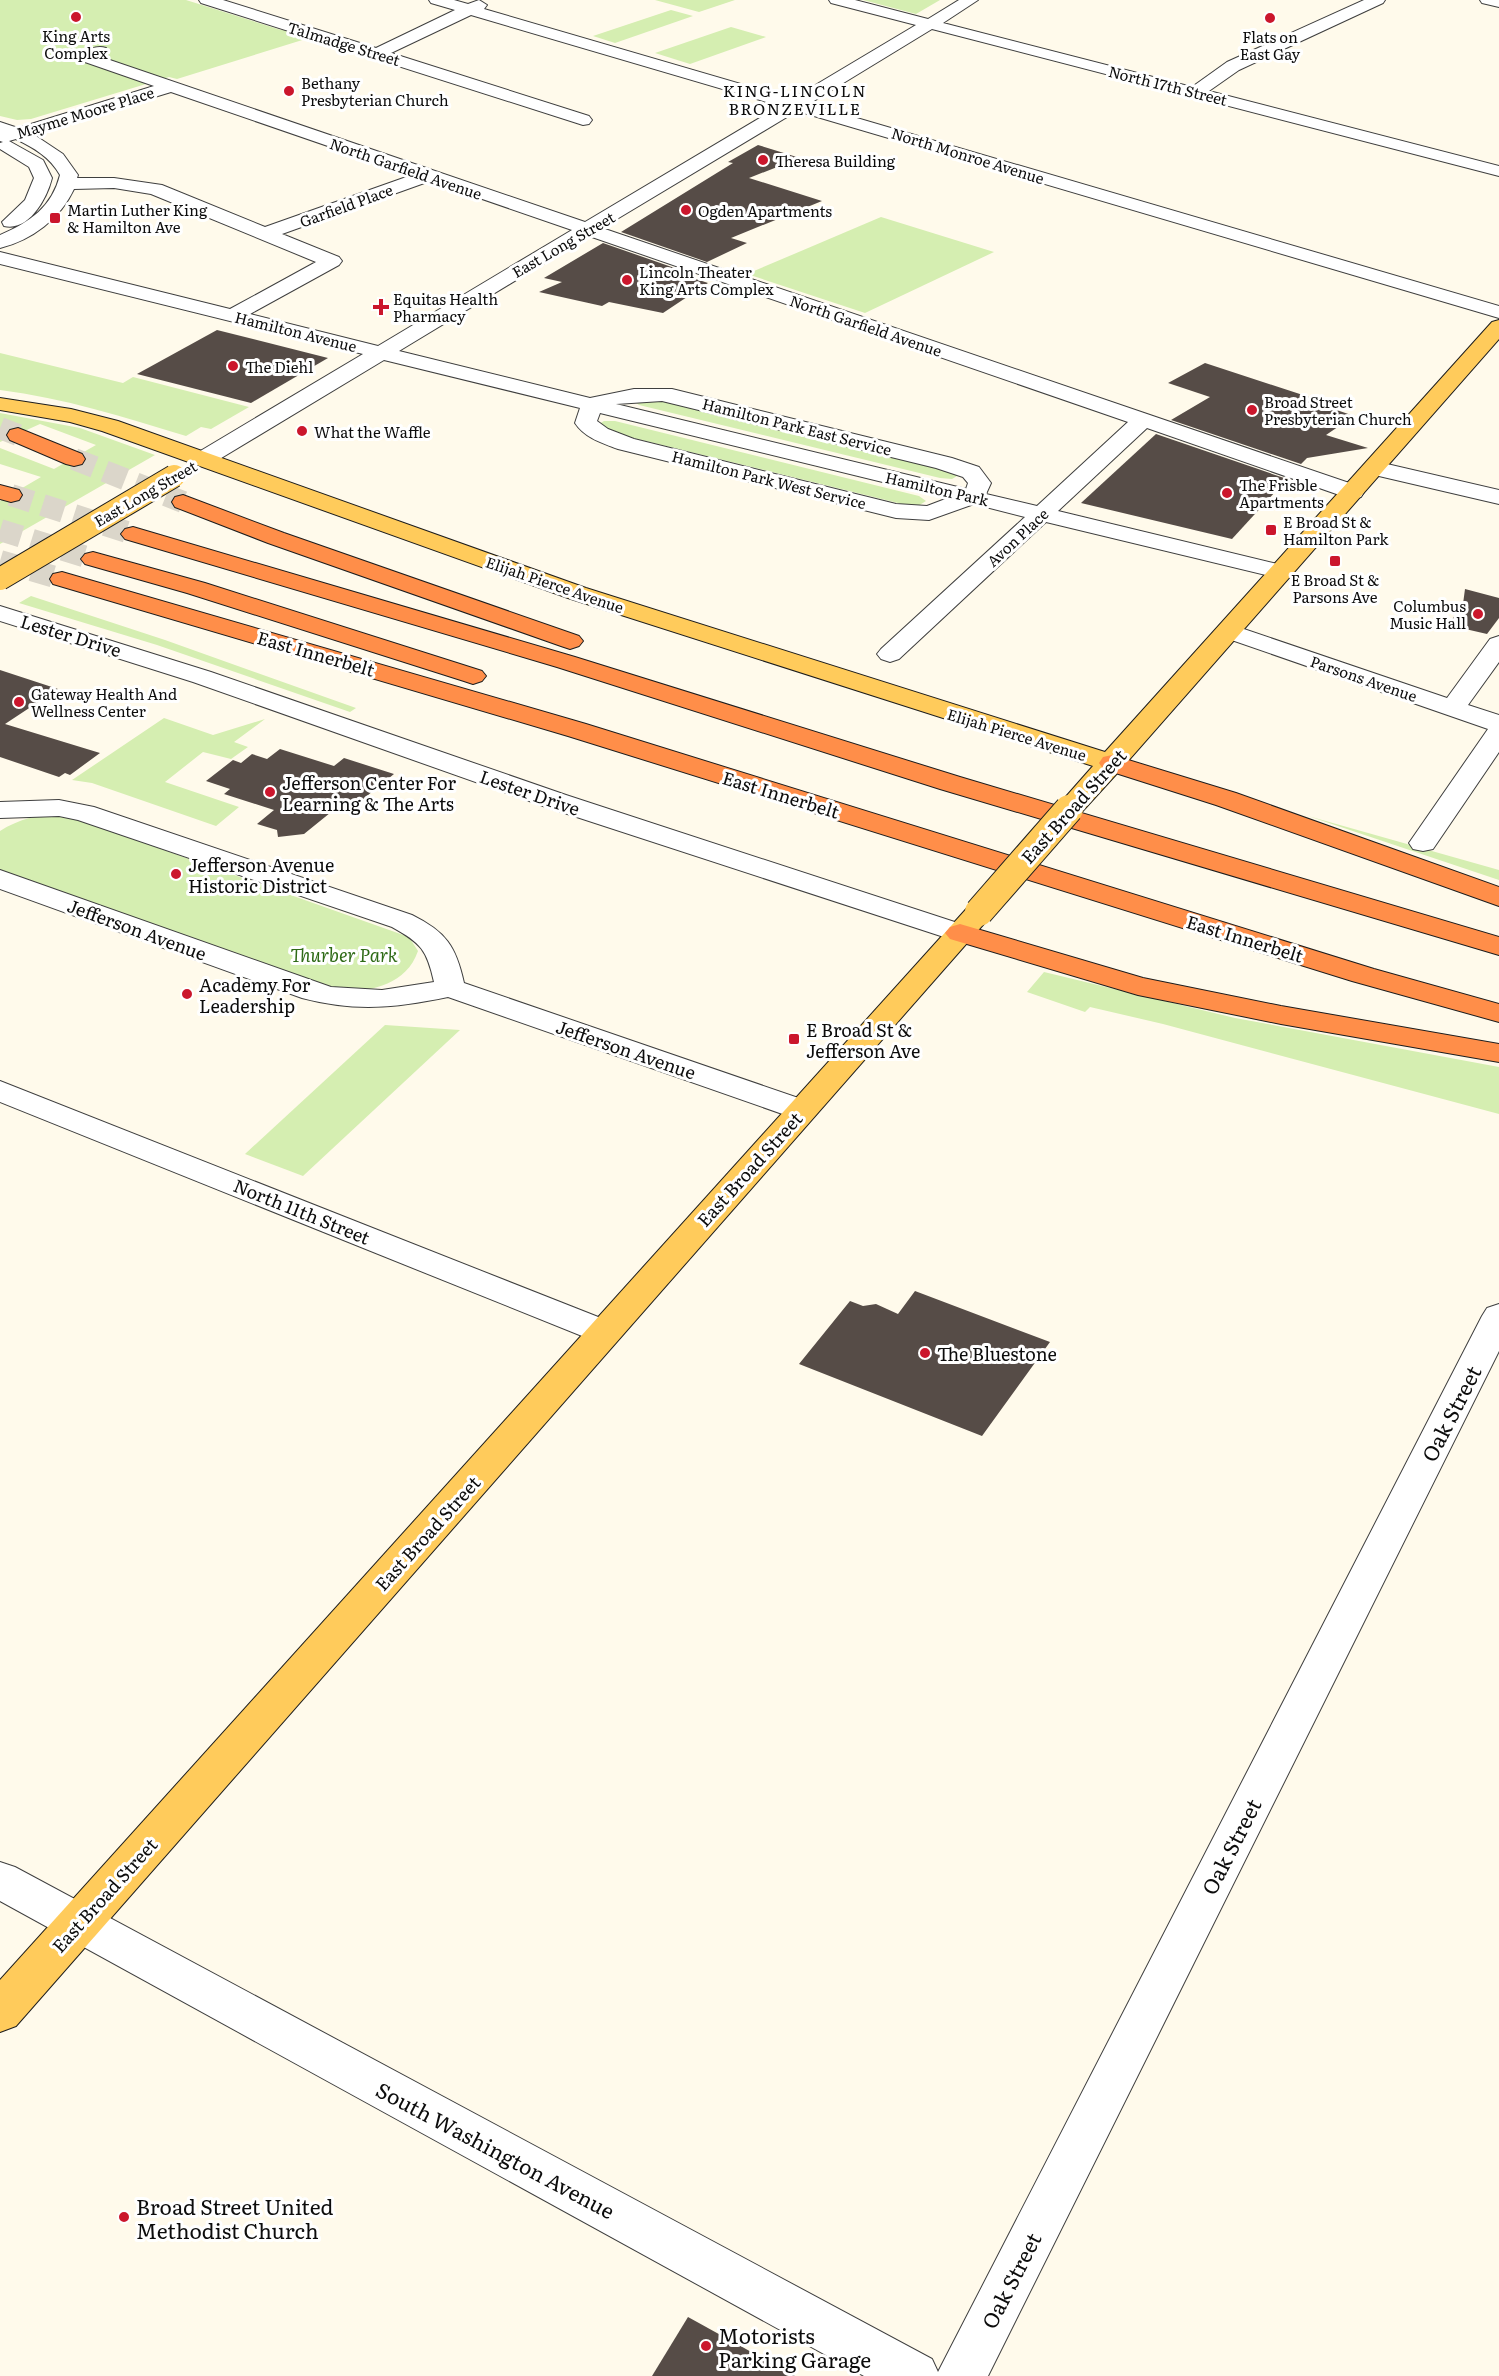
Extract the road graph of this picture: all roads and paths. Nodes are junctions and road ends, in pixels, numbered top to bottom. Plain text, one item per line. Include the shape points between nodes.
1 (207, 0) edge
2 (437, 0) edge
3 (489, 0) edge
4 (837, 0) edge
5 (970, 0) edge
6 (1377, 0) edge
7 (1488, 0) edge
8 (1499, 2) edge
9 (469, 9) junction
10 (930, 24) junction
11 (100, 51) dead end
12 (377, 54) junction
13 (170, 87) junction
14 (1196, 92) junction
15 (796, 105) junction
16 (583, 120) dead end
17 (4, 135) edge
18 (1499, 171) edge
19 (428, 176) junction
20 (68, 184) junction
21 (0, 229) edge
22 (588, 230) junction
23 (264, 234) junction
24 (0, 242) edge
25 (0, 258) edge
26 (1499, 312) edge
27 (232, 316) junction
28 (1496, 334) edge
29 (382, 353) junction
30 (0, 404) tunnel mouth
31 (592, 405) junction
32 (1143, 420) junction
33 (18, 435) tunnel mouth
34 (205, 458) junction
35 (74, 459) tunnel mouth
36 (1374, 468) junction
37 (1353, 492) junction
38 (1499, 496) edge
39 (973, 497) junction
40 (183, 502) tunnel mouth
41 (1042, 513) junction
42 (133, 534) tunnel mouth
43 (93, 559) tunnel mouth
44 (1282, 572) junction
45 (0, 579) edge
46 (62, 579) tunnel mouth
47 (0, 613) edge
48 (1229, 631) junction
49 (1499, 644) edge
50 (890, 654) dead end
51 (1453, 708) junction
52 (1499, 724) edge
53 (1499, 733) edge
54 (1104, 771) junction
55 (950, 783) junction
56 (755, 786) junction
57 (0, 810) edge
58 (1423, 843) dead end
59 (0, 879) edge
60 (1499, 897) edge
61 (969, 923) junction
62 (1499, 946) edge
63 (450, 988) junction
64 (1499, 1012) edge
65 (1499, 1053) edge
66 (0, 1091) edge
67 (802, 1110) junction
68 (1499, 1317) edge
69 (604, 1332) junction
70 (0, 1880) edge
71 (79, 1923) junction
72 (0, 2012) edge
73 (914, 2376) edge
74 (962, 2376) edge

1 - 12 street, Talmadge Street
2 - 9 street, North Monroe Avenue
3 - 9 street
4 - 10 street, North 17th Street
5 - 10 street, East Long Street
6 - 14 street via 1233,66
7 - 8 street
9 - 12 street
9 - 15 street, North Monroe Avenue
10 - 14 street, North 17th Street
10 - 15 street, East Long Street
11 - 13 street, North Garfield Avenue via 88,58
12 - 16 street, Talmadge Street
13 - 17 street, Mayme Moore Place
13 - 19 street, North Garfield Avenue
14 - 18 street, North 17th Street
15 - 22 street, East Long Street
15 - 26 street, North Monroe Avenue
17 - 20 street via 42,146 62,160 69,175
17 - 21 street via 37,164 43,178 37,199 27,211
19 - 22 street, North Garfield Avenue
19 - 23 street, Garfield Place
20 - 23 street via 114,183 155,189
20 - 24 street via 63,199 46,217
22 - 29 street, East Long Street
22 - 32 street, North Garfield Avenue
23 - 27 street via 332,261
25 - 27 street, Hamilton Avenue
27 - 29 street, Hamilton Avenue
28 - 36 main road, East Broad Street
29 - 31 street, Hamilton Avenue
29 - 34 street, East Long Street
30 - 34 main road, Elijah Pierce Avenue via 110,426
31 - 39 street, Hamilton Park
31 - 39 street, Hamilton Park West Service via 586,423 600,434 626,444 884,508 929,513
32 - 37 street, North Garfield Avenue
32 - 41 street, Avon Place
33 - 35 highway
34 - 45 main road, East Long Street, bridge
34 - 54 main road, Elijah Pierce Avenue via 577,593
36 - 37 main road, East Broad Street
36 - 38 street
37 - 44 main road, East Broad Street
39 - 41 street, Hamilton Park
40 - 55 highway via 505,619 772,708 869,744
41 - 44 street, Hamilton Park
41 - 50 street, Avon Place
42 - 55 highway via 566,662
43 - 56 highway via 698,747
44 - 48 main road, East Broad Street
46 - 56 highway, East Innerbelt
47 - 61 street, Lester Drive via 202,677 556,801
48 - 51 street, Parsons Avenue
48 - 54 main road, East Broad Street
49 - 51 street
51 - 52 street, Parsons Avenue
53 - 58 street
54 - 60 highway via 1226,799
54 - 61 main road, East Broad Street, bridge
55 - 62 highway
56 - 64 highway, East Innerbelt via 1363,975
57 - 63 street via 59,808 84,813 402,921 435,941 443,954
59 - 63 street, Jefferson Avenue via 335,999 392,999
61 - 65 highway via 1138,986
61 - 67 main road, East Broad Street
63 - 67 street, Jefferson Avenue
66 - 69 street, North 11th Street
67 - 69 main road, East Broad Street
68 - 74 street, Oak Street
69 - 71 main road, East Broad Street
70 - 71 street, South Washington Avenue
71 - 72 main road, East Broad Street
71 - 73 street, South Washington Avenue

